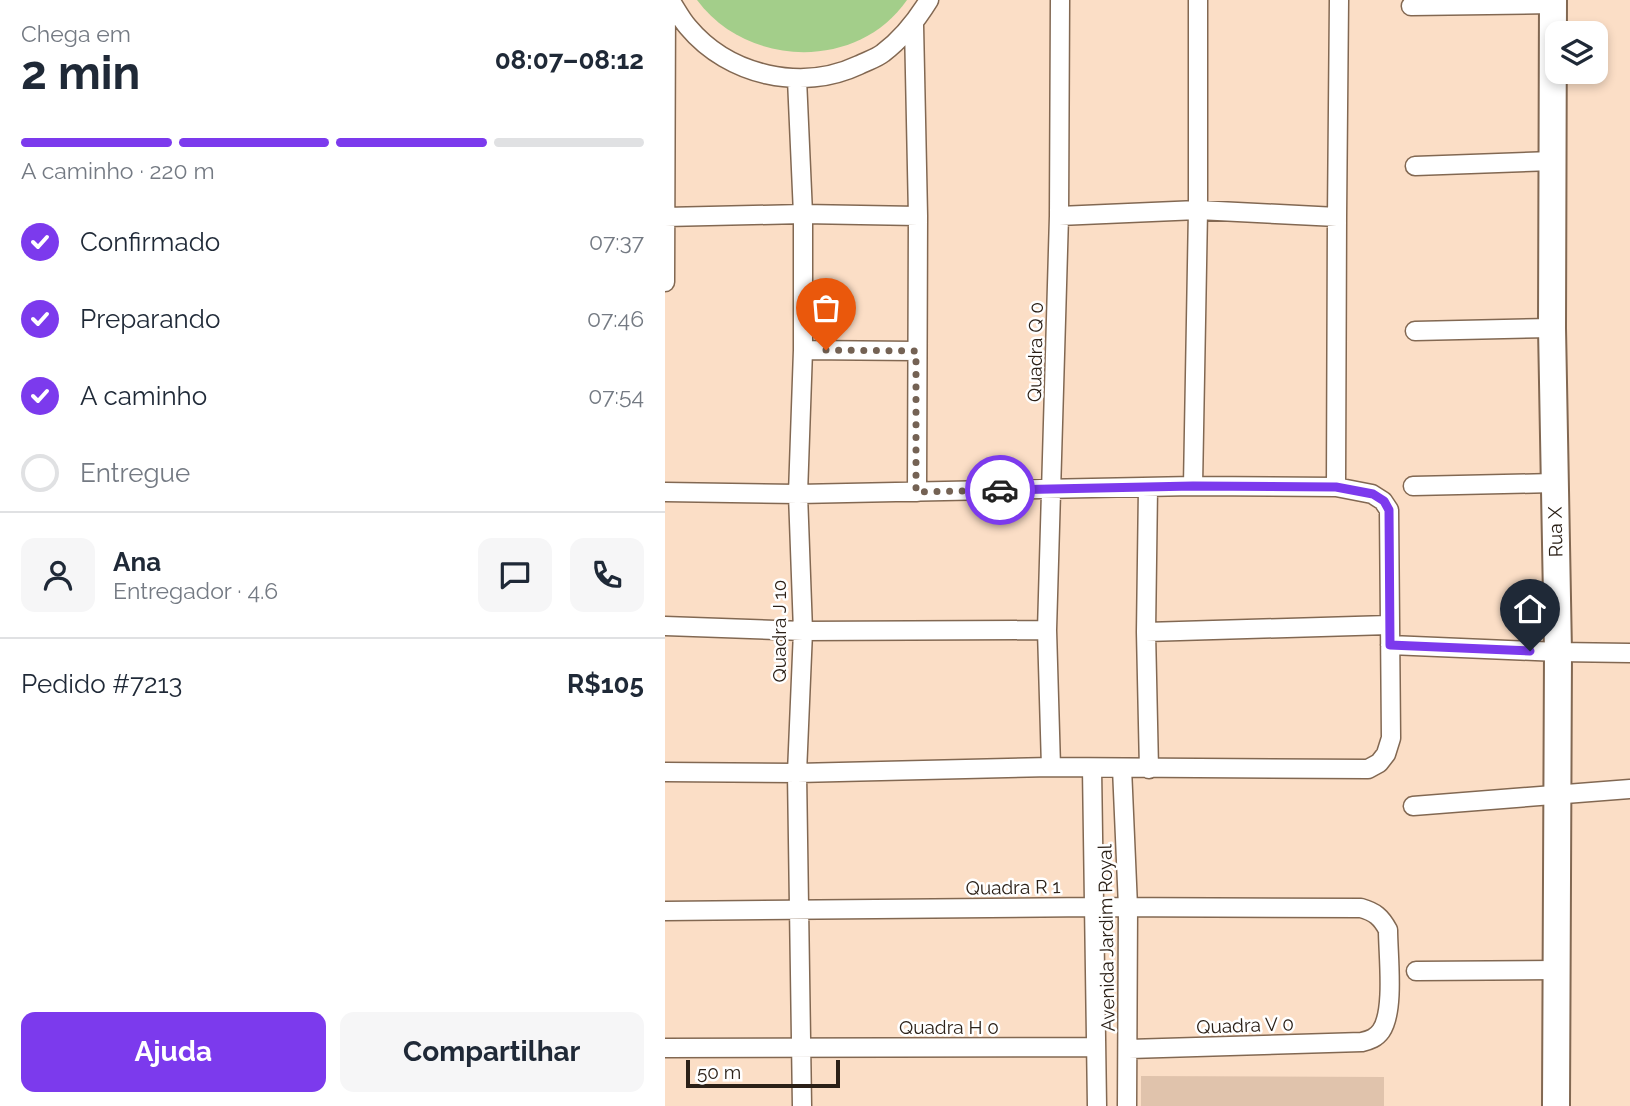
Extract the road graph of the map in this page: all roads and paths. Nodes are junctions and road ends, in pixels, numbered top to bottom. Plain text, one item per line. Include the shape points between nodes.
1 (668, 0) edge
2 (929, 0) edge
3 (1061, 0) edge
4 (1198, 0) edge
5 (1339, 0) edge
6 (1553, 2) edge
7 (1411, 6) dead end
8 (914, 24) junction
9 (797, 79) junction
10 (1553, 161) junction
11 (1416, 166) dead end
12 (1198, 210) junction
13 (803, 214) junction
14 (918, 216) junction
15 (1059, 216) junction
16 (666, 217) edge
17 (1337, 218) junction
18 (665, 282) edge
19 (1552, 328) junction
20 (1415, 331) dead end
21 (803, 350) junction
22 (916, 351) junction
23 (1554, 483) junction
24 (1193, 486) junction
25 (1413, 486) dead end
26 (1336, 487) junction
27 (1052, 488) junction
28 (1148, 488) junction
29 (665, 492) edge
30 (916, 492) junction
31 (798, 494) junction
32 (1389, 625) junction
33 (665, 626) edge
34 (1047, 630) junction
35 (803, 631) junction
36 (1146, 632) junction
37 (1390, 645) junction
38 (1558, 652) junction
39 (1630, 653) edge
40 (1051, 767) junction
41 (1092, 768) junction
42 (1122, 768) junction
43 (1149, 769) junction
44 (665, 772) edge
45 (797, 773) junction
46 (1630, 789) edge
47 (1557, 795) junction
48 (1413, 806) dead end
49 (1094, 906) junction
50 (1128, 906) junction
51 (665, 911) edge
52 (799, 911) junction
53 (1557, 970) junction
54 (1416, 971) dead end
55 (1362, 1042) joint
56 (1096, 1047) junction
57 (665, 1048) edge
58 (802, 1048) junction
59 (1129, 1049) junction
60 (802, 1106) edge
61 (1097, 1106) edge
62 (1127, 1106) edge
63 (1556, 1106) edge

1 - 9 street via 688,28 719,55 757,73
1 - 16 street
2 - 8 street
3 - 15 street, Quadra Q 0
4 - 12 street
5 - 17 street
6 - 7 street
6 - 10 street, Rua X
8 - 9 street via 882,54 842,74
8 - 14 street
9 - 13 street, Quadra J 10
10 - 11 street
10 - 19 street, Rua X
12 - 15 street
12 - 17 street
12 - 24 street
13 - 14 street
13 - 16 street
13 - 21 street, Quadra J 10
14 - 22 street
15 - 27 street, Quadra Q 0
16 - 18 street
17 - 26 street
19 - 20 street
19 - 23 street, Rua X
21 - 22 street
21 - 31 street, Quadra J 10
22 - 30 street
23 - 25 street
23 - 38 street, Rua X
24 - 26 street
24 - 28 street
26 - 32 street via 1373,494 1389,510
27 - 28 street
27 - 30 street
27 - 34 street, Quadra Q 0
28 - 36 street
29 - 31 street
30 - 31 street
31 - 35 street, Quadra J 10
32 - 36 street
32 - 37 street
33 - 35 street
34 - 35 street
34 - 40 street, Quadra Q 0
35 - 45 street, Quadra J 10
36 - 43 street
37 - 38 street
37 - 43 street via 1391,738 1386,754 1368,769
38 - 39 street
38 - 47 street, Rua X
40 - 41 street
40 - 45 street
41 - 42 street
41 - 49 street, Avenida Jardim Royal
42 - 43 street
42 - 50 street, Avenida Jardim Royal
44 - 45 street
45 - 52 street, Quadra J 10
46 - 47 street
47 - 48 street
47 - 53 street, Rua X
49 - 50 street, Quadra R 1
49 - 52 street, Quadra R 1
49 - 56 street, Avenida Jardim Royal
50 - 55 street, Quadra R 1 via 1373,911 1388,930 1387,1014 1383,1029
50 - 59 street, Avenida Jardim Royal
51 - 52 street, Quadra R 1
52 - 58 street, Quadra J 10
53 - 54 street
53 - 63 street, Rua X
55 - 59 street, Quadra V 0
56 - 58 street, Quadra H 0
56 - 61 street, Avenida Jardim Royal
57 - 58 street, Quadra H 0
58 - 60 street, Quadra J 10
59 - 62 street, Avenida Jardim Royal

